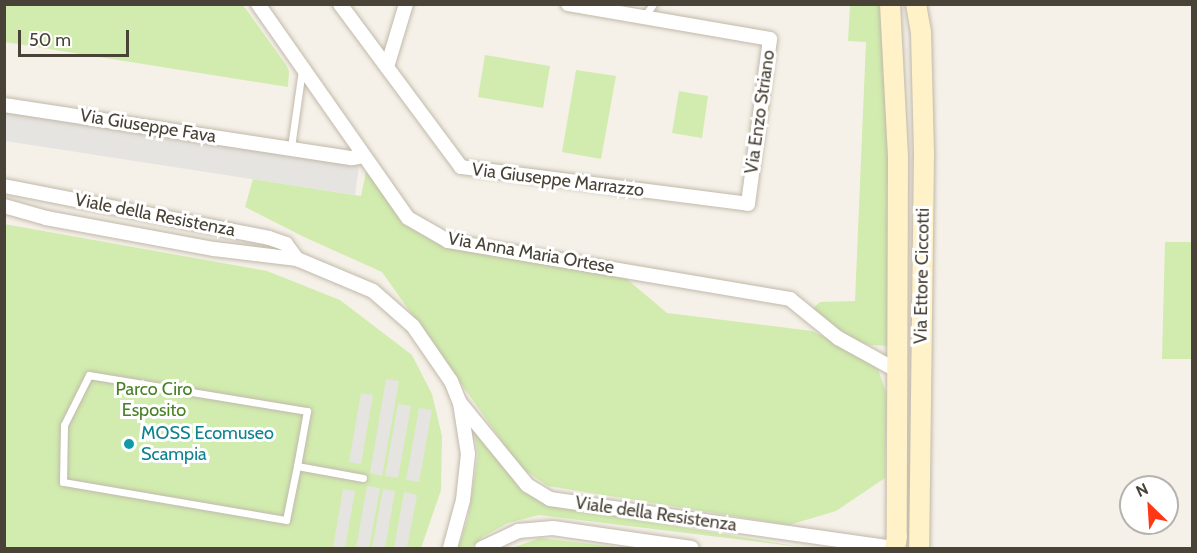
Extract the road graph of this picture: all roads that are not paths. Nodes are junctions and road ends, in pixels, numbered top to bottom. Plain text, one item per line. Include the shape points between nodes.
1 (258, 4) edge
2 (340, 4) edge
3 (406, 4) edge
4 (568, 4) edge
5 (653, 4) edge
6 (890, 4) edge
7 (916, 4) edge
8 (643, 17) junction
9 (387, 67) junction
10 (303, 69) junction
11 (4, 105) edge
12 (291, 147) junction
13 (364, 156) junction
14 (4, 186) edge
15 (748, 204) joint
16 (4, 206) edge
17 (297, 259) junction
18 (896, 370) junction
19 (460, 403) junction
20 (297, 466) junction
21 (363, 478) dead end
22 (450, 549) edge
23 (482, 549) edge
24 (692, 549) edge
25 (894, 549) edge
26 (919, 549) edge

1 - 10 street, Via Anna Maria Ortese
2 - 9 street, Via Giuseppe Marrazzo
3 - 9 street
4 - 8 street, Via Enzo Striano
5 - 8 lane
6 - 18 street, Via Ettore Ciccotti via 898,156
7 - 26 street, Via Ettore Ciccotti via 921,32 924,153
8 - 15 street, Via Enzo Striano via 770,39
9 - 15 street, Via Giuseppe Marrazzo via 461,167
10 - 12 lane
10 - 13 street, Via Anna Maria Ortese
11 - 12 street, Via Giuseppe Fava
12 - 13 street, Via Giuseppe Fava via 352,158
13 - 18 street, Via Anna Maria Ortese via 408,218 448,241 790,299 838,338
14 - 17 street, Viale della Resistenza via 269,238 286,244
16 - 17 street, Viale della Resistenza via 46,218 214,249
17 - 19 street, Viale della Resistenza via 381,297 413,326 451,381
18 - 25 street, Via Ettore Ciccotti
19 - 22 street, Viale della Resistenza via 468,454 463,500
19 - 25 street, Viale della Resistenza via 527,485 550,499
20 - 20 lane via 307,411 89,375 64,425 63,482 286,520
20 - 21 lane
23 - 24 street, Viale della Resistenza via 518,531 553,528

